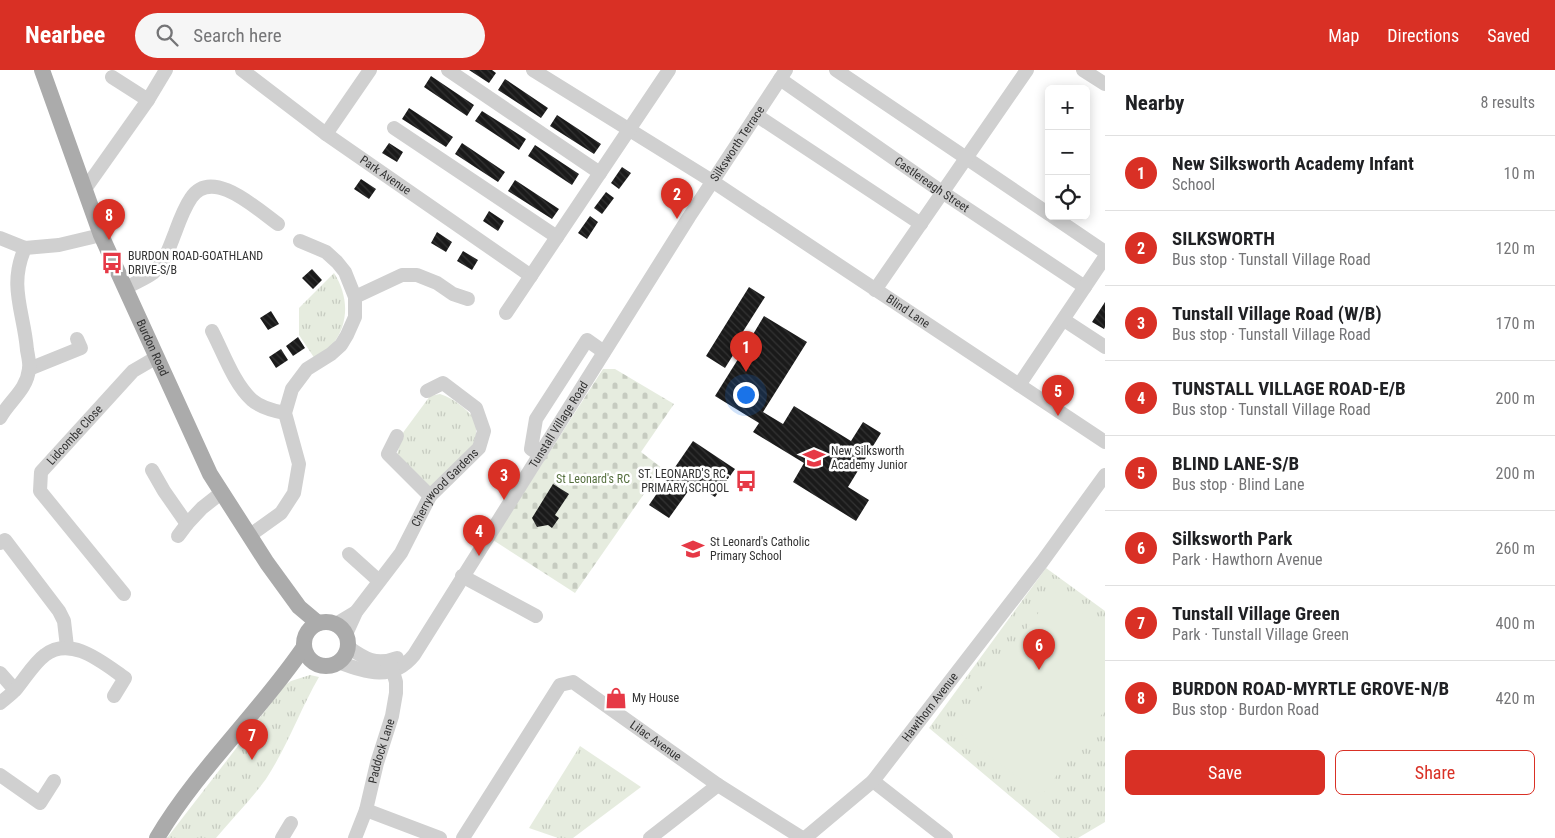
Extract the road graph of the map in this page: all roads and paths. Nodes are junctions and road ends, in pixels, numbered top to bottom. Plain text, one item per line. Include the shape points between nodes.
1 (42, 70) edge
2 (166, 70) edge
3 (242, 70) edge
4 (370, 70) edge
5 (448, 70) edge
6 (533, 70) edge
7 (668, 70) edge
8 (836, 70) edge
9 (1027, 70) edge
10 (1084, 70) edge
11 (783, 75) edge
12 (262, 76) edge
13 (112, 77) dead end
14 (1105, 84) edge
15 (148, 100) junction
16 (756, 115) junction
17 (394, 128) dead end
18 (628, 131) junction
19 (326, 134) junction
20 (966, 158) junction
21 (600, 173) junction
22 (712, 182) junction
23 (85, 189) junction
24 (942, 192) junction
25 (1045, 211) edge
26 (689, 217) joint
27 (1058, 220) edge
28 (278, 224) dead end
29 (921, 224) junction
30 (101, 235) junction
31 (557, 237) junction
32 (0, 238) edge
33 (300, 241) dead end
34 (25, 248) junction
35 (1105, 252) edge
36 (1105, 257) edge
37 (531, 276) junction
38 (1085, 287) junction
39 (126, 288) junction
40 (875, 290) junction
41 (355, 297) junction
42 (468, 299) dead end
43 (506, 313) dead end
44 (1064, 320) junction
45 (212, 331) dead end
46 (77, 339) dead end
47 (1105, 347) edge
48 (604, 352) junction
49 (157, 356) junction
50 (29, 369) junction
51 (1019, 385) junction
52 (427, 391) dead end
53 (285, 413) junction
54 (0, 418) edge
55 (397, 436) dead end
56 (1105, 442) edge
57 (540, 455) junction
58 (152, 470) dead end
59 (1105, 476) edge
60 (221, 493) junction
61 (430, 496) junction
62 (187, 524) junction
63 (178, 536) dead end
64 (249, 536) junction
65 (0, 543) edge
66 (349, 554) dead end
67 (462, 576) junction
68 (379, 581) junction
69 (124, 594) dead end
70 (299, 607) junction
71 (536, 616) dead end
72 (318, 623) junction
73 (343, 635) junction
74 (304, 641) junction
75 (67, 647) junction
76 (338, 662) junction
77 (314, 663) junction
78 (391, 666) junction
79 (288, 670) junction
80 (0, 674) edge
81 (15, 690) junction
82 (114, 696) dead end
83 (0, 703) edge
84 (0, 775) edge
85 (54, 781) dead end
86 (873, 781) junction
87 (718, 784) junction
88 (366, 810) junction
89 (290, 823) dead end
90 (157, 838) edge
91 (282, 838) edge
92 (355, 838) edge
93 (440, 838) edge
94 (463, 838) edge
95 (650, 838) edge
96 (803, 838) edge
97 (946, 838) edge

1 - 23 main road, Burdon Road
2 - 15 street
3 - 12 street, Park Avenue
4 - 19 street
5 - 21 street
6 - 18 street, Blind Lane
7 - 18 street
8 - 20 street
9 - 20 street
10 - 14 street
11 - 16 street, Silksworth Terrace
11 - 24 street, Castlereagh Street
12 - 19 street, Park Avenue
13 - 15 street
15 - 23 street
16 - 22 street, Silksworth Terrace
16 - 29 street
17 - 31 street
18 - 21 street
18 - 22 street, Blind Lane
19 - 37 street, Park Avenue
20 - 24 street
20 - 25 street
21 - 31 street
22 - 26 street, Silksworth Terrace
22 - 40 street, Blind Lane
23 - 30 main road, Burdon Road
24 - 29 street
24 - 38 street, Castlereagh Street
26 - 48 street, Tunstall Village Road
27 - 35 street
28 - 39 street via 238,195 207,185 191,197 159,266 152,274
29 - 40 street
30 - 34 street via 67,244
30 - 39 main road, Burdon Road
31 - 37 street
32 - 34 street
33 - 41 street via 326,252 338,262
34 - 50 street via 19,262 17,300
36 - 38 street
37 - 43 street
38 - 44 street
39 - 49 main road, Burdon Road
40 - 51 street, Blind Lane
41 - 42 street via 402,275 417,275
41 - 53 street via 354,316 344,340 331,354 307,369 292,389
44 - 47 street
44 - 51 street
45 - 53 street via 240,386 252,401
46 - 50 street via 81,348
48 - 57 street, Tunstall Village Road
48 - 57 street via 587,340 536,419 531,449
49 - 60 main road, Burdon Road
49 - 69 street, Lidcombe Close via 133,371 41,472 40,491
50 - 54 street via 20,392
51 - 56 street, Blind Lane
52 - 61 street, Cherrywood Gardens via 443,383 476,408 484,431 479,448
53 - 64 street via 299,464 294,493 281,513
55 - 61 street via 388,454
57 - 67 street, Tunstall Village Road
58 - 62 street
59 - 86 street, Hawthorn Avenue
60 - 62 street
60 - 64 main road, Burdon Road
61 - 68 street, Cherrywood Gardens via 402,553
62 - 63 street
64 - 70 main road, Burdon Road
65 - 75 street via 5,540 60,611
66 - 68 street
67 - 71 street
67 - 78 street, Tunstall Village Road via 409,662 401,668
68 - 73 street, Cherrywood Gardens
70 - 72 main road, Burdon Road
70 - 74 main road, Burdon Road
72 - 73 main road via 328,622
72 - 74 main road via 308,630
73 - 76 main road via 346,653
73 - 78 street via 360,656
74 - 77 main road via 309,659
74 - 79 main road
75 - 81 street via 45,654
75 - 82 street via 101,661 125,678
76 - 77 main road via 326,666
76 - 78 street via 377,673
77 - 79 main road
78 - 88 street, Paddock Lane via 396,693
79 - 90 main road via 188,792
80 - 81 street
81 - 83 street
84 - 85 street via 40,803
86 - 96 street, Hawthorn Avenue
86 - 97 street
87 - 94 street, Lilac Avenue via 573,682 560,686
87 - 95 street
87 - 96 street, Lilac Avenue
88 - 92 street, Paddock Lane
88 - 93 street
89 - 91 street

